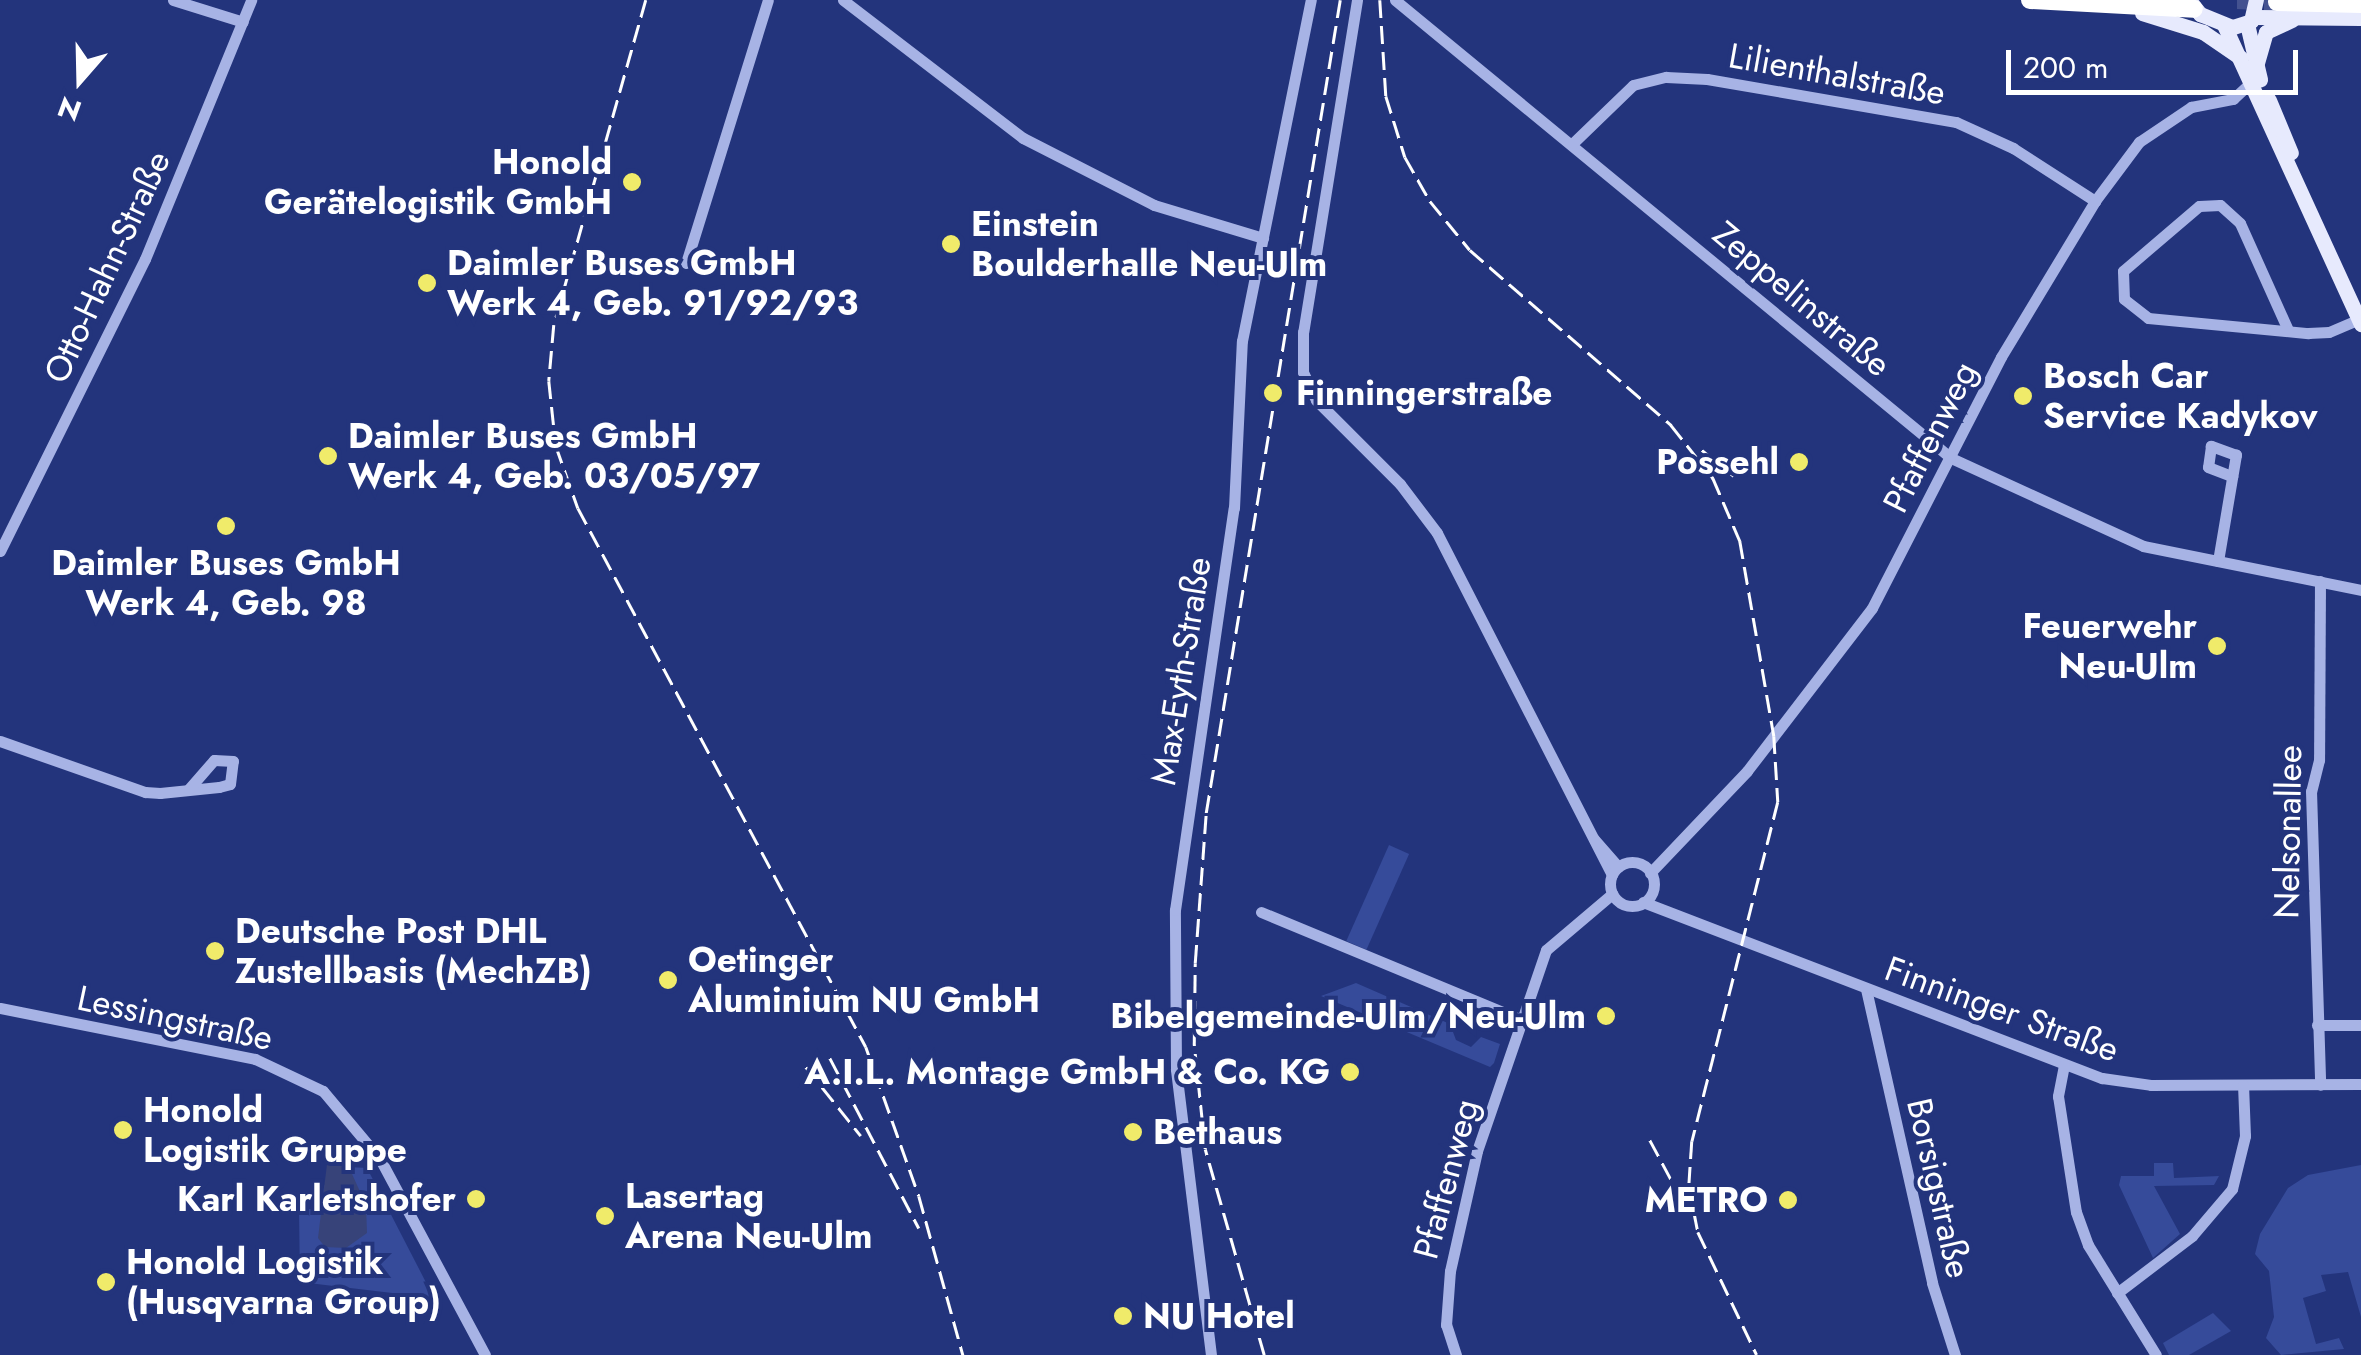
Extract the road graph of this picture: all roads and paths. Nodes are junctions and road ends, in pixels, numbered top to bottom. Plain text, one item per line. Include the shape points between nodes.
1 (173, 0) edge
2 (251, 0) edge
3 (768, 0) edge
4 (843, 0) edge
5 (1312, 0) edge
6 (1357, 0) edge
7 (1395, 0) edge
8 (2030, 0) edge
9 (2256, 0) edge
10 (2277, 2) edge
11 (2192, 4) edge
12 (2361, 4) edge
13 (2099, 8) junction
14 (2305, 18) junction
15 (2361, 18) edge
16 (2250, 21) junction
17 (243, 22) junction
18 (2224, 25) junction
19 (2241, 58) junction
20 (2253, 75) junction
21 (1573, 143) junction
22 (2095, 200) junction
23 (1263, 238) junction
24 (686, 263) dead end
25 (2360, 322) edge
26 (2288, 330) junction
27 (1951, 458) junction
28 (2232, 476) dead end
29 (0, 551) edge
30 (2218, 562) junction
31 (2320, 580) junction
32 (2361, 589) edge
33 (0, 741) edge
34 (188, 790) dead end
35 (1648, 870) junction
36 (1615, 871) junction
37 (1615, 897) junction
38 (1645, 900) junction
39 (1260, 912) dead end
40 (1866, 989) junction
41 (1899, 1002) junction
42 (0, 1008) edge
43 (1522, 1020) junction
44 (2317, 1025) junction
45 (2361, 1025) edge
46 (1873, 1032) junction
47 (2064, 1065) junction
48 (2361, 1084) edge
49 (2243, 1085) junction
50 (2320, 1085) junction
51 (2117, 1293) junction
52 (485, 1355) edge
53 (1210, 1355) edge
54 (1456, 1355) edge
55 (1955, 1355) edge
56 (2156, 1355) edge

1 - 17 street
2 - 17 street, Otto-Hahn-Straße
3 - 24 street
4 - 23 street via 1023,138 1154,205
5 - 23 street, Max-Eyth-Straße
6 - 36 street via 1301,364 1316,400 1400,484 1437,533 1582,824
7 - 21 street, Zeppelinstraße
8 - 13 highway
9 - 16 main road
10 - 12 highway
11 - 13 highway
11 - 18 main road
13 - 19 main road via 2177,20
14 - 15 main road
14 - 16 main road
14 - 20 main road via 2266,32
16 - 18 main road
16 - 20 main road
17 - 29 street, Otto-Hahn-Straße via 152,244
18 - 19 main road
19 - 20 main road
20 - 22 street, Pfaffenweg via 2233,100 2172,116 2148,131
20 - 25 main road
21 - 22 street, Lilienthalstraße via 1633,85 1666,77 1707,79 1956,122 2013,148
21 - 27 street, Zeppelinstraße
22 - 27 street, Pfaffenweg via 2001,357
23 - 53 street, Max-Eyth-Straße via 1237,376 1234,508 1178,872 1172,954 1176,1069
25 - 26 street via 2329,332
26 - 26 street via 2141,315 2122,294 2123,271 2199,206 2220,205 2240,223
27 - 30 street, Zeppelinstraße via 2124,539
27 - 35 street, Pfaffenweg via 1838,659 1727,796
28 - 30 street
30 - 31 street, Zeppelinstraße
31 - 32 street, Zeppelinstraße
31 - 44 street, Nelsonallee via 2318,760 2311,791
33 - 34 street via 145,792
35 - 36 street
35 - 38 street
36 - 37 street
37 - 38 street, Finninger Straße
37 - 43 street, Pfaffenweg via 1546,950
38 - 40 street, Finninger Straße
39 - 43 street
40 - 41 street, Finninger Straße
40 - 46 street, Borsigstraße
41 - 46 street via 1876,1015
41 - 47 street, Finninger Straße
42 - 52 street, Lessingstraße via 255,1060 323,1090 351,1116 380,1159
43 - 54 street, Pfaffenweg via 1477,1152 1450,1271 1446,1325
44 - 45 street
44 - 50 street, Nelsonallee
46 - 55 street, Borsigstraße
47 - 49 street, Finninger Straße via 2134,1084
47 - 51 street via 2058,1096 2076,1212
48 - 50 street, Finninger Straße
49 - 50 street, Finninger Straße
49 - 51 street via 2245,1136 2232,1189 2192,1236
51 - 56 street

